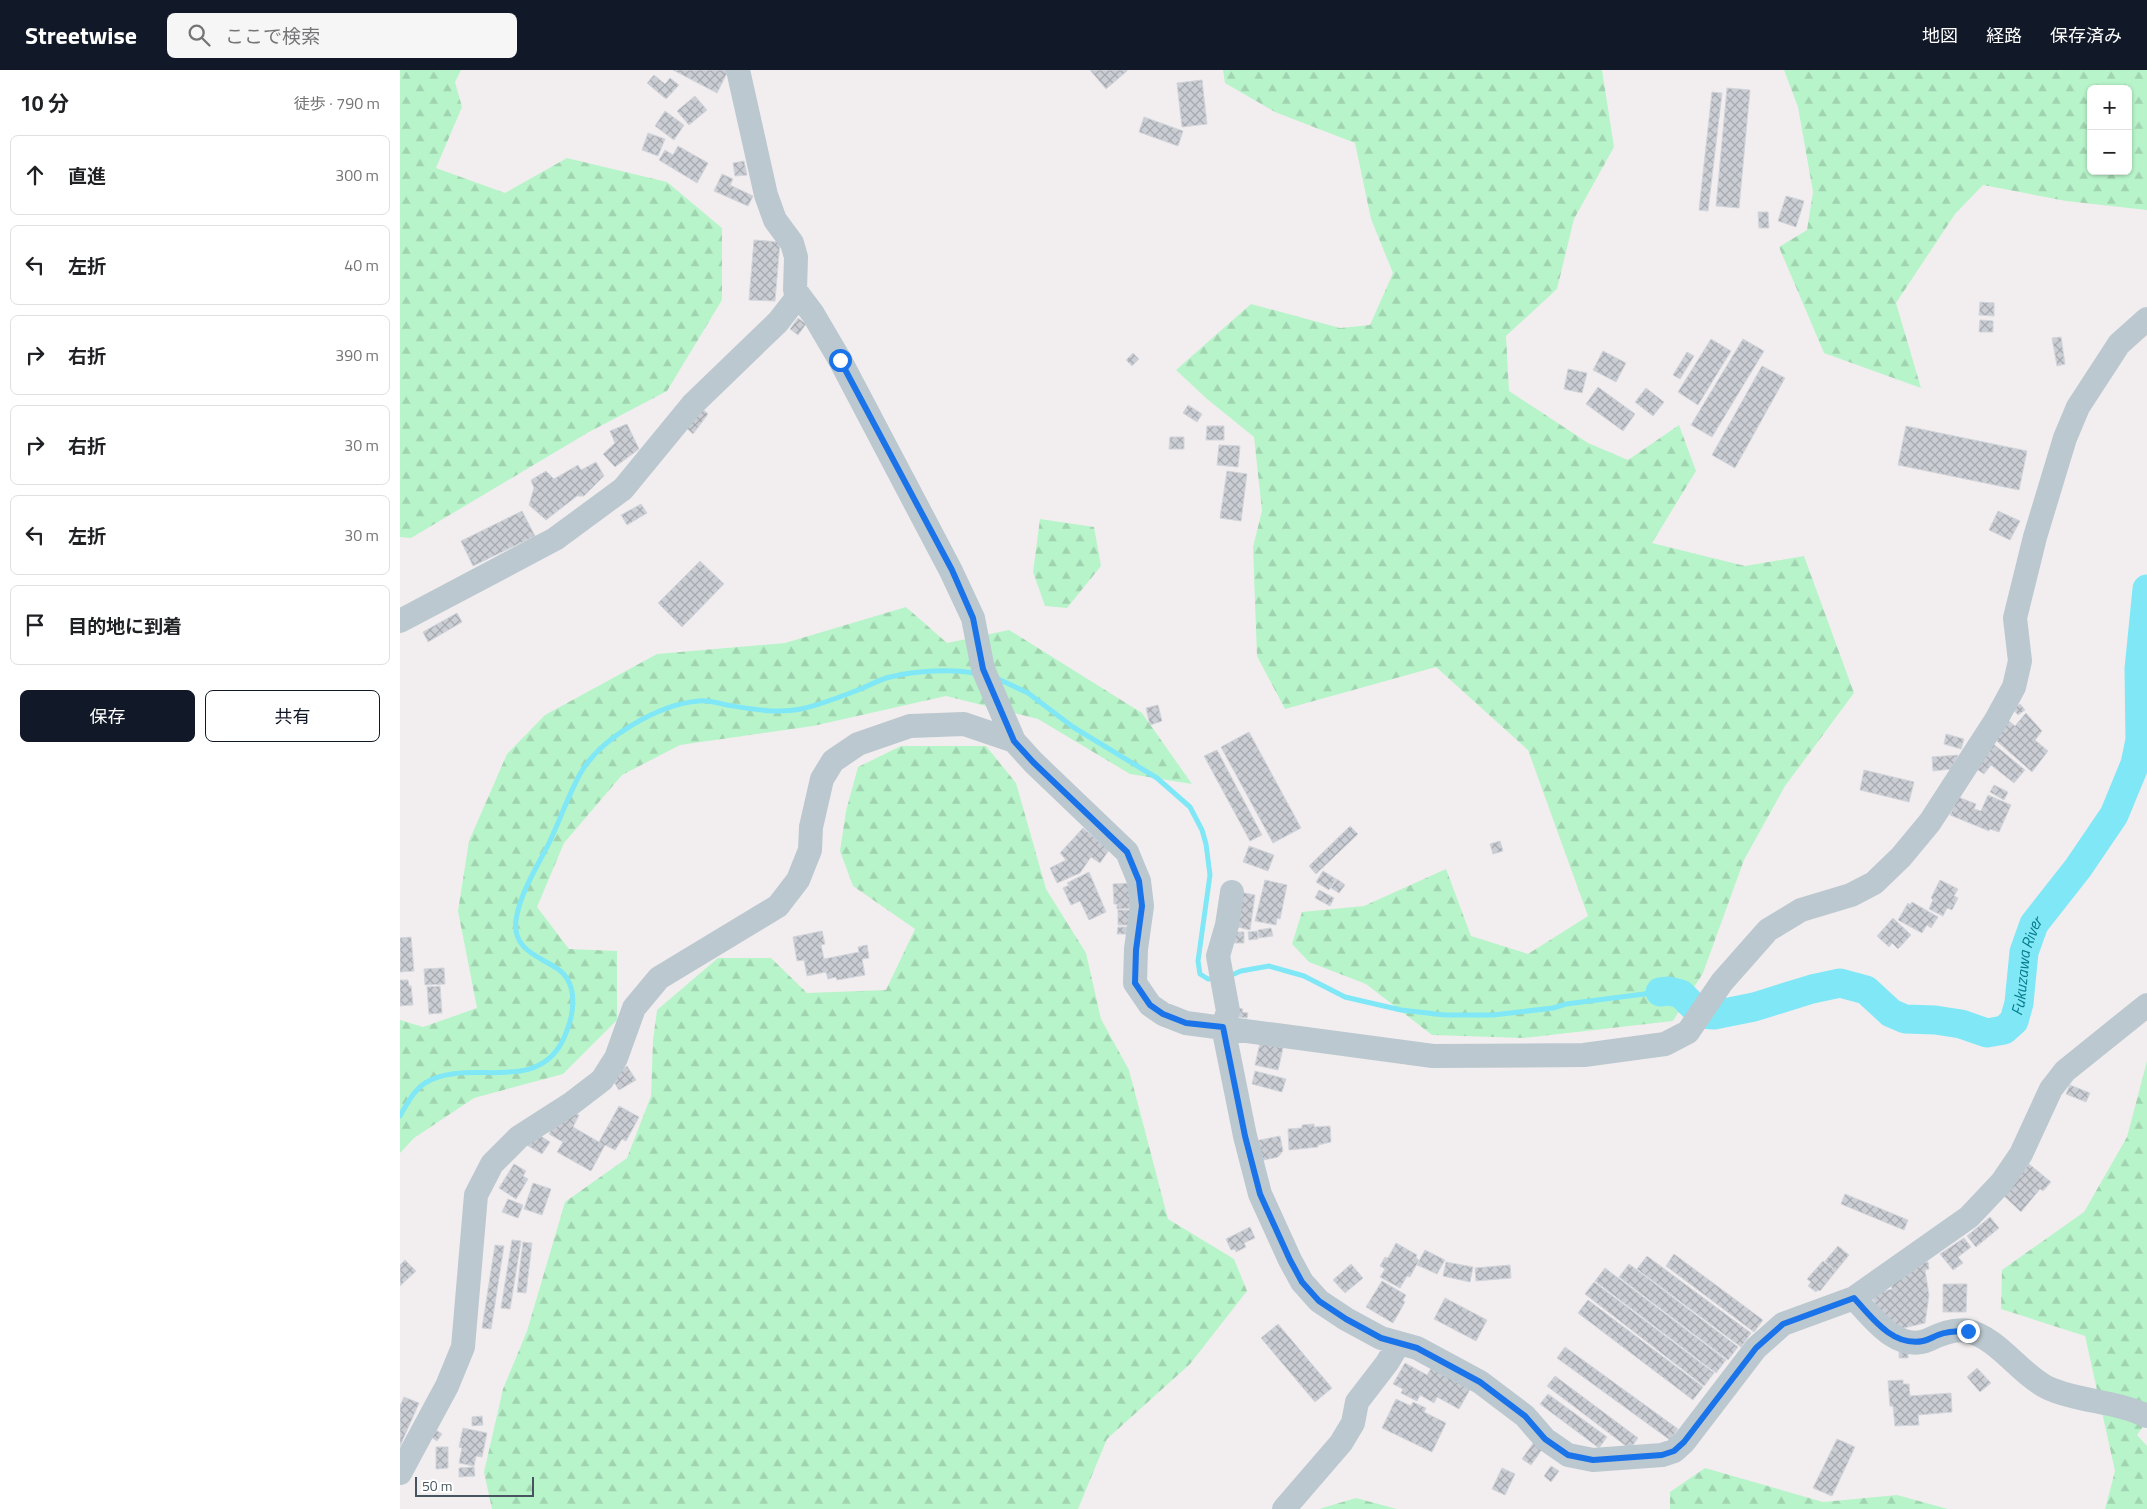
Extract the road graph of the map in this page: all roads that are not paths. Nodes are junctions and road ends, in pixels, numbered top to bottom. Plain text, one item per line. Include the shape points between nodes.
1 (738, 70) edge
2 (799, 296) junction
3 (2147, 319) edge
4 (400, 621) edge
5 (1014, 741) junction
6 (1232, 892) dead end
7 (2147, 1005) edge
8 (1223, 1027) junction
9 (1854, 1298) junction
10 (1399, 1343) junction
11 (2147, 1416) edge
12 (400, 1473) edge
13 (1284, 1509) edge

1 - 2 street via 766,195 775,220 792,244 796,258 795,290
2 - 4 street via 778,322 692,406 623,489 555,539
2 - 5 street via 840,360 952,570 973,618 983,669
3 - 8 street via 2119,344 2078,407 2065,438 2015,618 2020,661 2014,687 1996,720 1930,822 1901,857 1874,883 1851,895 1801,910 1768,930 1722,982 1688,1032 1665,1044 1584,1055 1433,1056
5 - 8 street via 1127,852 1139,881 1142,906 1135,983 1150,1005 1186,1023
5 - 12 street via 964,724 910,726 858,744 833,762 822,779 811,827 810,850 798,880 778,906 659,978 634,1008 616,1058 602,1080 519,1137 492,1164 476,1194 463,1347 447,1386
6 - 8 street via 1218,956 1228,1011
7 - 9 street via 2065,1071 2051,1089 2021,1154 2002,1182 1969,1217
8 - 10 street via 1260,1194 1302,1282 1319,1301 1346,1319 1381,1338
9 - 10 street via 1783,1324 1756,1348 1684,1442 1674,1451 1662,1455 1593,1460 1568,1455 1545,1439 1525,1416 1480,1382 1417,1348
9 - 11 street via 1880,1326 1897,1338 1910,1342 1925,1341 1939,1334 1968,1331 2005,1352 2030,1377 2050,1388
10 - 13 street via 1357,1402 1354,1423

